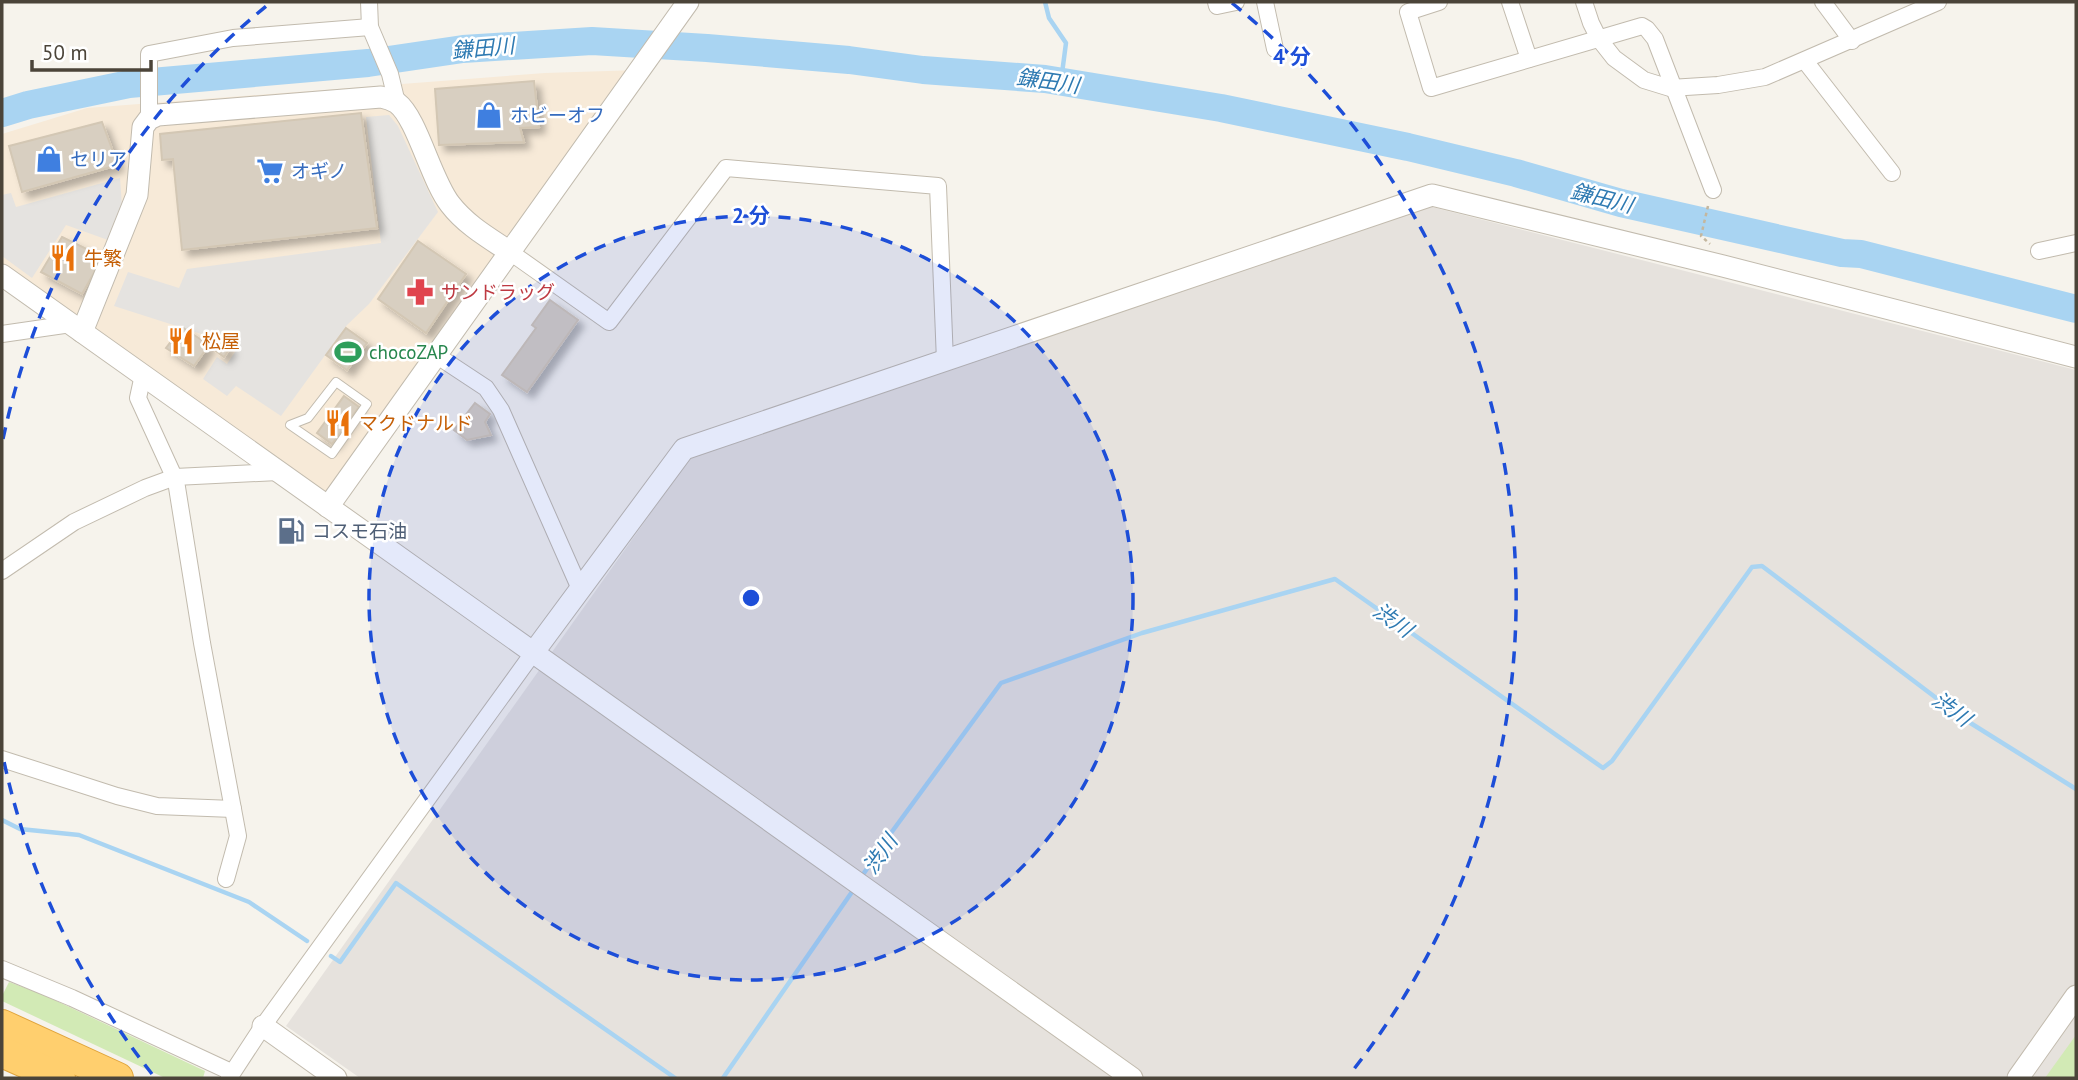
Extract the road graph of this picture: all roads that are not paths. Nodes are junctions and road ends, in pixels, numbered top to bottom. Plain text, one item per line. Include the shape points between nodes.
1 (369, 2) edge
2 (688, 2) edge
3 (1216, 2) edge
4 (1236, 2) edge
5 (1265, 2) edge
6 (1439, 2) edge
7 (1510, 2) edge
8 (1584, 2) edge
9 (1823, 2) edge
10 (1938, 2) edge
11 (372, 32) junction
12 (1598, 38) junction
13 (1852, 41) junction
14 (1275, 49) dead end
15 (1529, 59) junction
16 (1805, 61) junction
17 (1674, 88) junction
18 (397, 103) junction
19 (148, 111) junction
20 (1892, 173) dead end
21 (1713, 190) road end
22 (2076, 243) edge
23 (2039, 251) dead end
24 (510, 252) junction
25 (2, 275) edge
26 (77, 328) junction
27 (2, 334) edge
28 (436, 355) junction
29 (2076, 357) edge
30 (945, 360) junction
31 (142, 375) junction
32 (290, 425) joint
33 (278, 471) junction
34 (175, 477) junction
35 (328, 507) junction
36 (2, 571) edge
37 (580, 589) junction
38 (533, 653) junction
39 (2, 759) edge
40 (233, 809) junction
41 (226, 879) dead end
42 (3, 972) edge
43 (2076, 996) edge
44 (2, 1025) edge
45 (262, 1026) junction
46 (2, 1052) edge
47 (230, 1075) edge
48 (60, 1078) edge
49 (118, 1078) edge
50 (335, 1078) edge
51 (1132, 1078) edge
52 (2018, 1078) edge

1 - 11 street
2 - 24 street
3 - 4 street via 1217,6
5 - 14 street
6 - 15 street via 1408,12 1431,88
7 - 15 street
8 - 12 street
9 - 13 street
10 - 13 street
11 - 18 street
11 - 19 street via 233,38 149,54
12 - 15 street
12 - 17 street via 1614,58 1644,80
12 - 17 street via 1642,26 1647,29
13 - 16 street
16 - 17 street via 1765,77
16 - 20 street
17 - 21 street
18 - 19 street via 381,97 158,115
18 - 24 street via 449,203 473,227
19 - 26 street via 137,195
22 - 23 street
24 - 28 street
24 - 30 street via 609,321 726,168 938,186
25 - 26 street
26 - 27 street
26 - 31 street
28 - 35 street
28 - 37 street via 486,388 501,410
29 - 30 street via 1432,195
30 - 37 street via 684,449
31 - 33 street
31 - 34 street via 138,398
32 - 32 lane via 308,418 336,382 367,404 332,454
33 - 34 street
33 - 35 street
34 - 36 street via 74,522
34 - 40 street
35 - 38 street
37 - 38 street
38 - 45 street
38 - 51 street
39 - 40 street via 157,806
40 - 41 street via 238,836
42 - 47 street via 72,998
43 - 52 street
44 - 49 highway
45 - 47 street
45 - 50 street
46 - 48 highway

